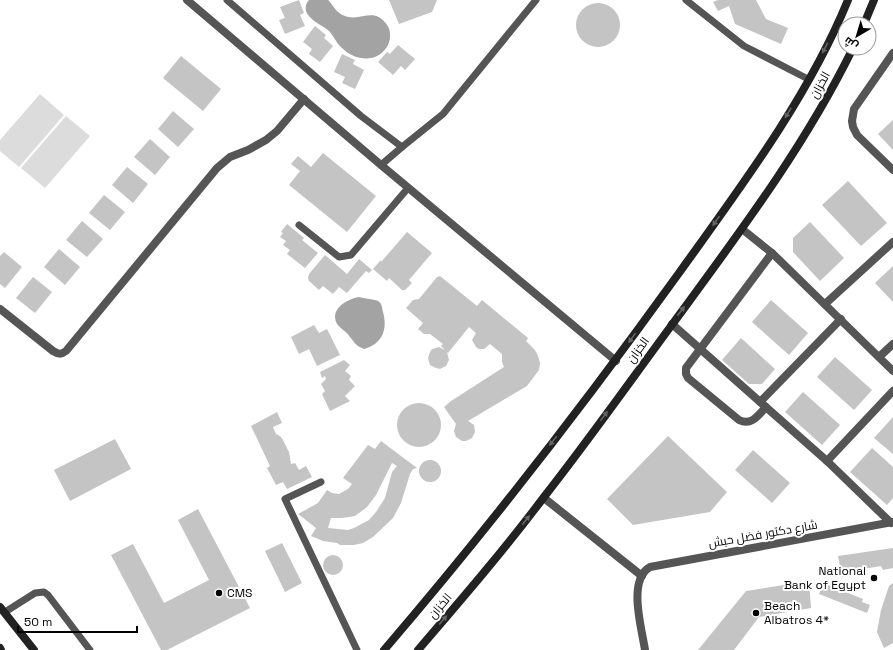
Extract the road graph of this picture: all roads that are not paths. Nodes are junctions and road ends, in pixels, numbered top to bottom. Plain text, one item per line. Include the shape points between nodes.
1 (187, 0) edge
2 (227, 0) edge
3 (536, 0) edge
4 (686, 0) edge
5 (848, 0) edge
6 (874, 0) edge
7 (867, 16) edge
8 (893, 53) edge
9 (849, 56) edge
10 (808, 80) junction
11 (304, 100) junction
12 (402, 147) junction
13 (381, 165) junction
14 (893, 170) edge
15 (408, 188) junction
16 (299, 225) dead end
17 (742, 229) junction
18 (893, 242) edge
19 (772, 253) junction
20 (825, 304) junction
21 (0, 309) edge
22 (841, 319) junction
23 (672, 324) junction
24 (893, 344) edge
25 (700, 349) junction
26 (879, 357) junction
27 (616, 361) junction
28 (893, 371) edge
29 (893, 391) edge
30 (763, 405) junction
31 (827, 461) junction
32 (321, 482) dead end
33 (544, 498) junction
34 (892, 522) edge
35 (642, 576) junction
36 (2, 610) edge
37 (355, 649) edge
38 (34, 650) edge
39 (90, 650) edge
40 (384, 650) edge
41 (418, 650) edge
42 (645, 650) edge

1 - 11 street
2 - 12 lane via 361,116
3 - 12 lane via 444,114
4 - 10 lane via 744,46
5 -> 10 main road, الخزان
6 - 7 main road
8 - 14 street via 854,109 852,121 857,135
9 - 17 main road, الخزان via 782,172
10 -> 27 main road, الخزان via 756,164
11 - 13 street
11 - 21 street via 266,140 230,157 217,168 62,354 53,351
12 - 13 lane
13 - 15 street
15 - 16 lane via 351,255 339,257
15 - 27 street
17 - 19 street
23 -> 17 main road, الخزان
18 - 20 street
19 - 20 street
19 - 25 street
20 - 22 street
22 - 26 street
22 - 30 street
23 - 25 street
33 -> 23 main road, الخزان
24 - 26 street
25 - 30 street
25 - 30 street via 686,368 688,378 743,422 754,420
26 - 28 street
27 -> 40 main road, الخزان via 476,539
29 - 31 street
30 - 31 street
31 - 34 street
32 - 37 lane via 284,499
33 - 35 street
41 -> 33 main road, الخزان
34 - 35 street, شارع دكتور فضل حبش via 650,567
35 - 42 street via 637,593
36 - 38 main road
36 - 39 lane via 35,593 44,592

